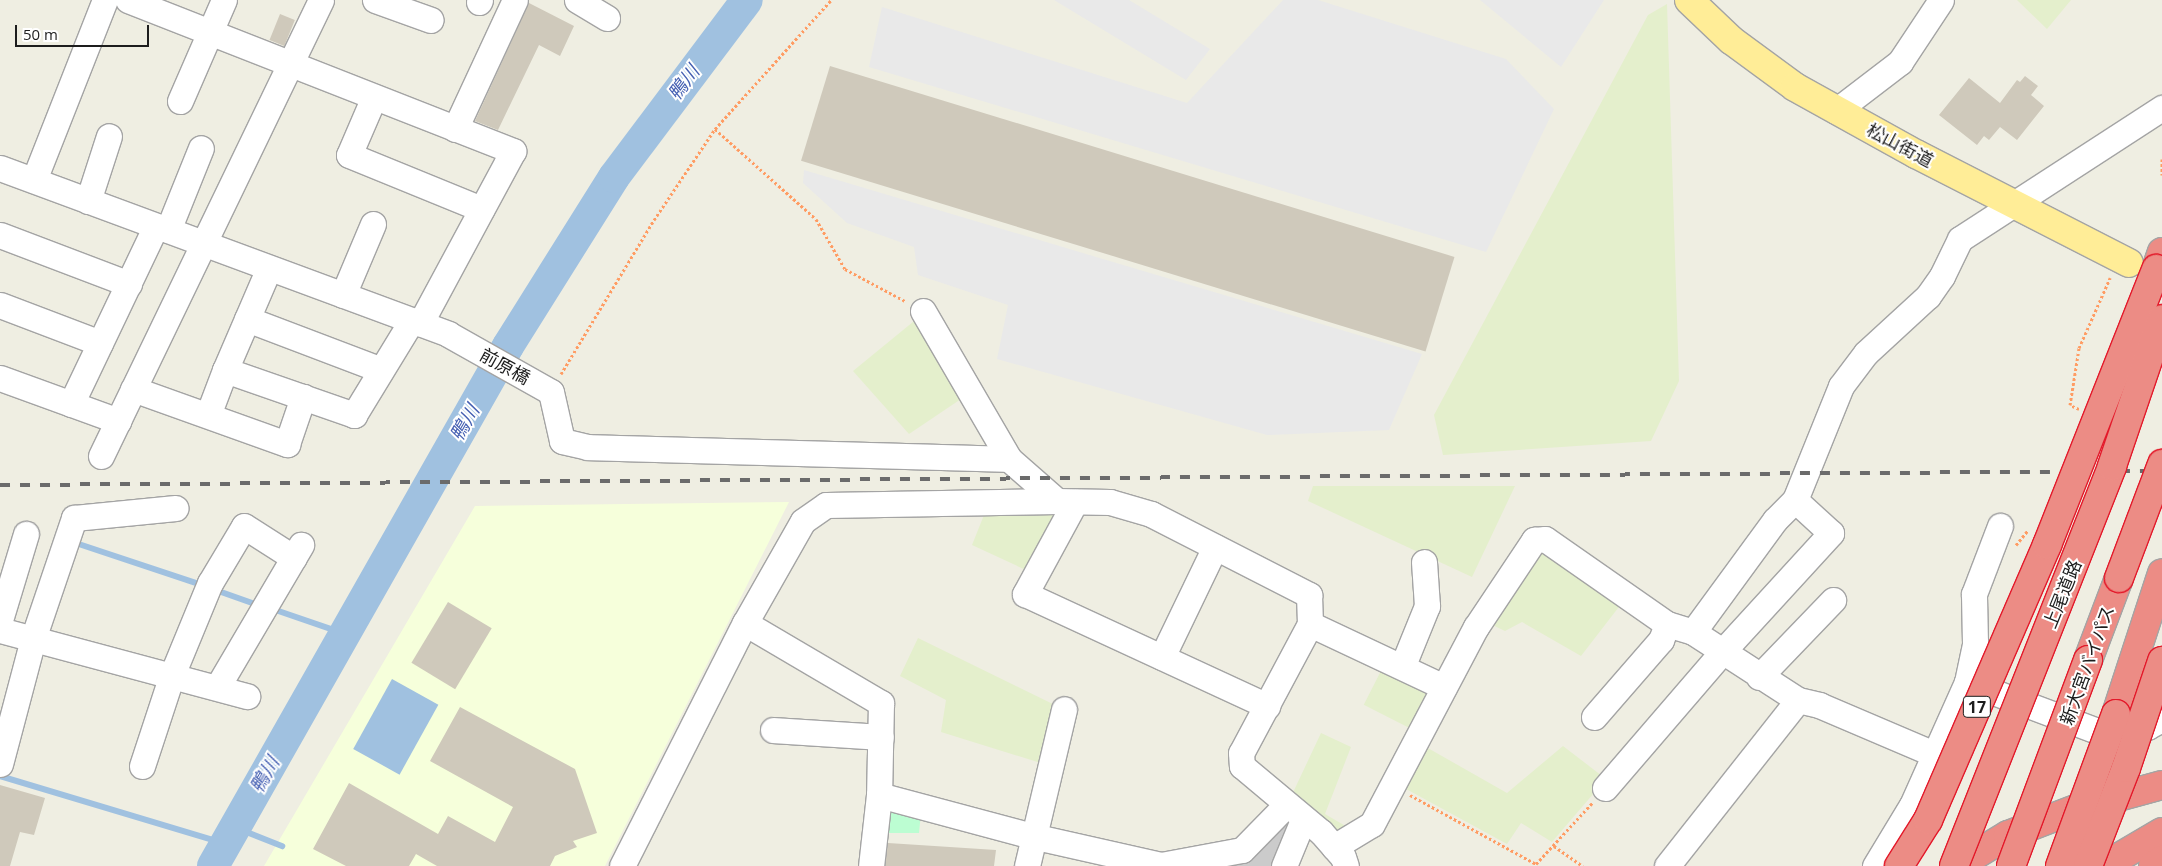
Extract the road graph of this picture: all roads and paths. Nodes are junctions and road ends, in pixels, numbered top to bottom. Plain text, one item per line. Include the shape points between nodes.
1 (105, 0) edge
2 (128, 0) edge
3 (224, 0) edge
4 (321, 0) edge
5 (375, 0) edge
6 (515, 0) edge
7 (577, 0) edge
8 (831, 0) edge
9 (1689, 0) edge
10 (1941, 0) edge
11 (607, 18) dead end
12 (432, 20) dead end
13 (209, 32) junction
14 (290, 64) junction
15 (374, 97) junction
16 (180, 101) dead end
17 (2162, 108) edge
18 (1836, 111) junction
19 (456, 128) junction
20 (715, 129) junction
21 (109, 136) dead end
22 (201, 148) dead end
23 (2162, 159) edge
24 (0, 168) edge
25 (2162, 175) edge
26 (34, 180) junction
27 (88, 200) junction
28 (2016, 203) junction
29 (481, 209) junction
30 (373, 224) dead end
31 (162, 228) junction
32 (0, 235) edge
33 (204, 244) junction
34 (2159, 260) edge
35 (269, 268) junction
36 (2120, 270) joint
37 (128, 284) junction
38 (343, 295) junction
39 (0, 305) edge
40 (924, 311) joint
41 (247, 319) junction
42 (2162, 319) edge
43 (416, 322) junction
44 (100, 343) junction
45 (225, 370) junction
46 (382, 370) junction
47 (0, 378) edge
48 (133, 389) junction
49 (548, 390) junction
50 (303, 397) junction
51 (71, 404) junction
52 (2081, 410) dead end
53 (208, 415) junction
54 (118, 421) junction
55 (101, 456) dead end
56 (1009, 459) junction
57 (2162, 464) edge
58 (1795, 500) junction
59 (1066, 502) junction
60 (176, 508) dead end
61 (2000, 526) dead end
62 (26, 534) dead end
63 (1215, 547) junction
64 (1424, 562) dead end
65 (2159, 582) edge
66 (1834, 600) dead end
67 (0, 620) edge
68 (745, 622) junction
69 (1310, 624) junction
70 (1667, 624) junction
71 (0, 630) edge
72 (1693, 632) junction
73 (34, 639) junction
74 (1723, 651) junction
75 (1162, 658) junction
76 (2162, 661) edge
77 (1403, 665) junction
78 (172, 674) junction
79 (1759, 676) junction
80 (1967, 682) junction
81 (218, 686) junction
82 (1444, 687) junction
83 (246, 696) dead end
84 (1798, 700) junction
85 (1267, 706) junction
86 (1064, 709) dead end
87 (1594, 717) dead end
88 (2162, 719) edge
89 (773, 730) dead end
90 (882, 737) junction
91 (1934, 754) junction
92 (0, 764) edge
93 (142, 766) dead end
94 (2162, 785) edge
95 (1392, 786) junction
96 (1605, 788) joint
97 (879, 795) junction
98 (1295, 812) junction
99 (2162, 832) edge
100 (1032, 836) junction
101 (1964, 836) junction
102 (1554, 846) junction
103 (1077, 856) edge
104 (1340, 857) edge
105 (2162, 860) edge
106 (622, 866) edge
107 (871, 866) edge
108 (1027, 866) edge
109 (1284, 866) edge
110 (1583, 866) edge
111 (1667, 866) edge
112 (1875, 866) edge
113 (1899, 866) edge
114 (1944, 866) edge
115 (1955, 866) edge
116 (2012, 866) edge
117 (2060, 866) edge
118 (2088, 866) edge
119 (2104, 866) edge
120 (2154, 866) edge

1 - 26 street
2 - 13 street
3 - 13 street
4 - 14 street
5 - 12 street
6 - 19 street
7 - 11 street
8 - 20 path
9 - 18 main road, 松山街道 via 1760,63
10 - 18 street via 1900,62
13 - 14 street
13 - 16 street
14 - 15 street
14 - 33 street
15 - 19 street
15 - 29 street via 349,155
17 - 28 street
18 - 28 main road, 松山街道
19 - 29 street via 513,151
20 - 40 path via 816,219 845,269
20 - 49 path
21 - 27 street
22 - 31 street
23 - 25 path
24 - 26 street, 前原橋
26 - 27 street, 前原橋
27 - 31 street, 前原橋
28 - 36 main road, 松山街道
28 - 58 street via 1960,239 1928,296 1866,353 1841,386
29 - 43 street
30 - 38 street
31 - 33 street, 前原橋
31 - 37 street
32 - 37 street
33 - 35 street, 前原橋
33 - 48 street
34 - 113 highway, 17, bridge via 2047,545 1928,820
35 - 38 street, 前原橋
35 - 41 street
36 - 52 path via 2079,348 2070,405
37 - 44 street
38 - 43 street, 前原橋
39 - 44 street
40 - 56 street
41 - 45 street
41 - 46 street
42 - 101 highway, 上尾道路 / 17, bridge via 2101,494
43 - 46 street
43 - 49 street, 前原橋 via 467,345
44 - 51 street
45 - 50 street
45 - 53 street
46 - 50 street via 354,415
47 - 51 street
48 - 53 street
48 - 54 street
49 - 56 street via 562,440 587,448
50 - 53 street via 287,444
51 - 54 street
54 - 55 street
56 - 59 street
57 - 116 highway, 新大宮バイパス, bridge
58 - 72 street via 1775,520
58 - 74 street via 1831,533
59 - 63 street via 1110,502 1151,514
59 - 68 street via 826,506 803,521
59 - 75 street via 1025,594
60 - 73 street via 74,518
61 - 80 street via 1974,594 1975,643
62 - 67 street
63 - 69 street via 1309,595
63 - 75 street
64 - 77 street via 1427,606
65 - 117 highway, bridge via 2116,714
66 - 79 street
68 - 90 street via 881,703
68 - 106 street
69 - 77 street
69 - 85 street
70 - 72 street
70 - 82 street via 1545,539 1534,540 1476,627
70 - 87 street via 1661,640
71 - 73 street
72 - 74 street
73 - 78 street
73 - 92 street
74 - 79 street
74 - 96 street
75 - 85 street
76 - 118 highway, bridge
77 - 82 street
78 - 81 street
78 - 81 street via 210,584 244,526 297,551
78 - 93 street
79 - 84 street
80 - 88 street via 2095,730 2116,733 2147,728
80 - 91 street
81 - 83 street
82 - 95 street
84 - 91 street via 1820,705
84 - 111 street
85 - 98 street via 1241,753 1242,766
86 - 100 street
89 - 90 street
90 - 97 street
91 - 112 street via 1912,805
94 - 115 highway via 2078,808 2008,835
95 - 102 path via 1536,864
95 - 104 street via 1372,824
96 - 102 path
97 - 100 street
97 - 107 street
98 - 103 street via 1242,850 1161,865
98 - 104 street via 1320,832
98 - 109 street
99 - 119 highway
100 - 103 street
100 - 108 street
101 - 114 highway
101 - 115 highway, 上尾道路 / 17, bridge
102 - 110 path
105 - 120 highway

